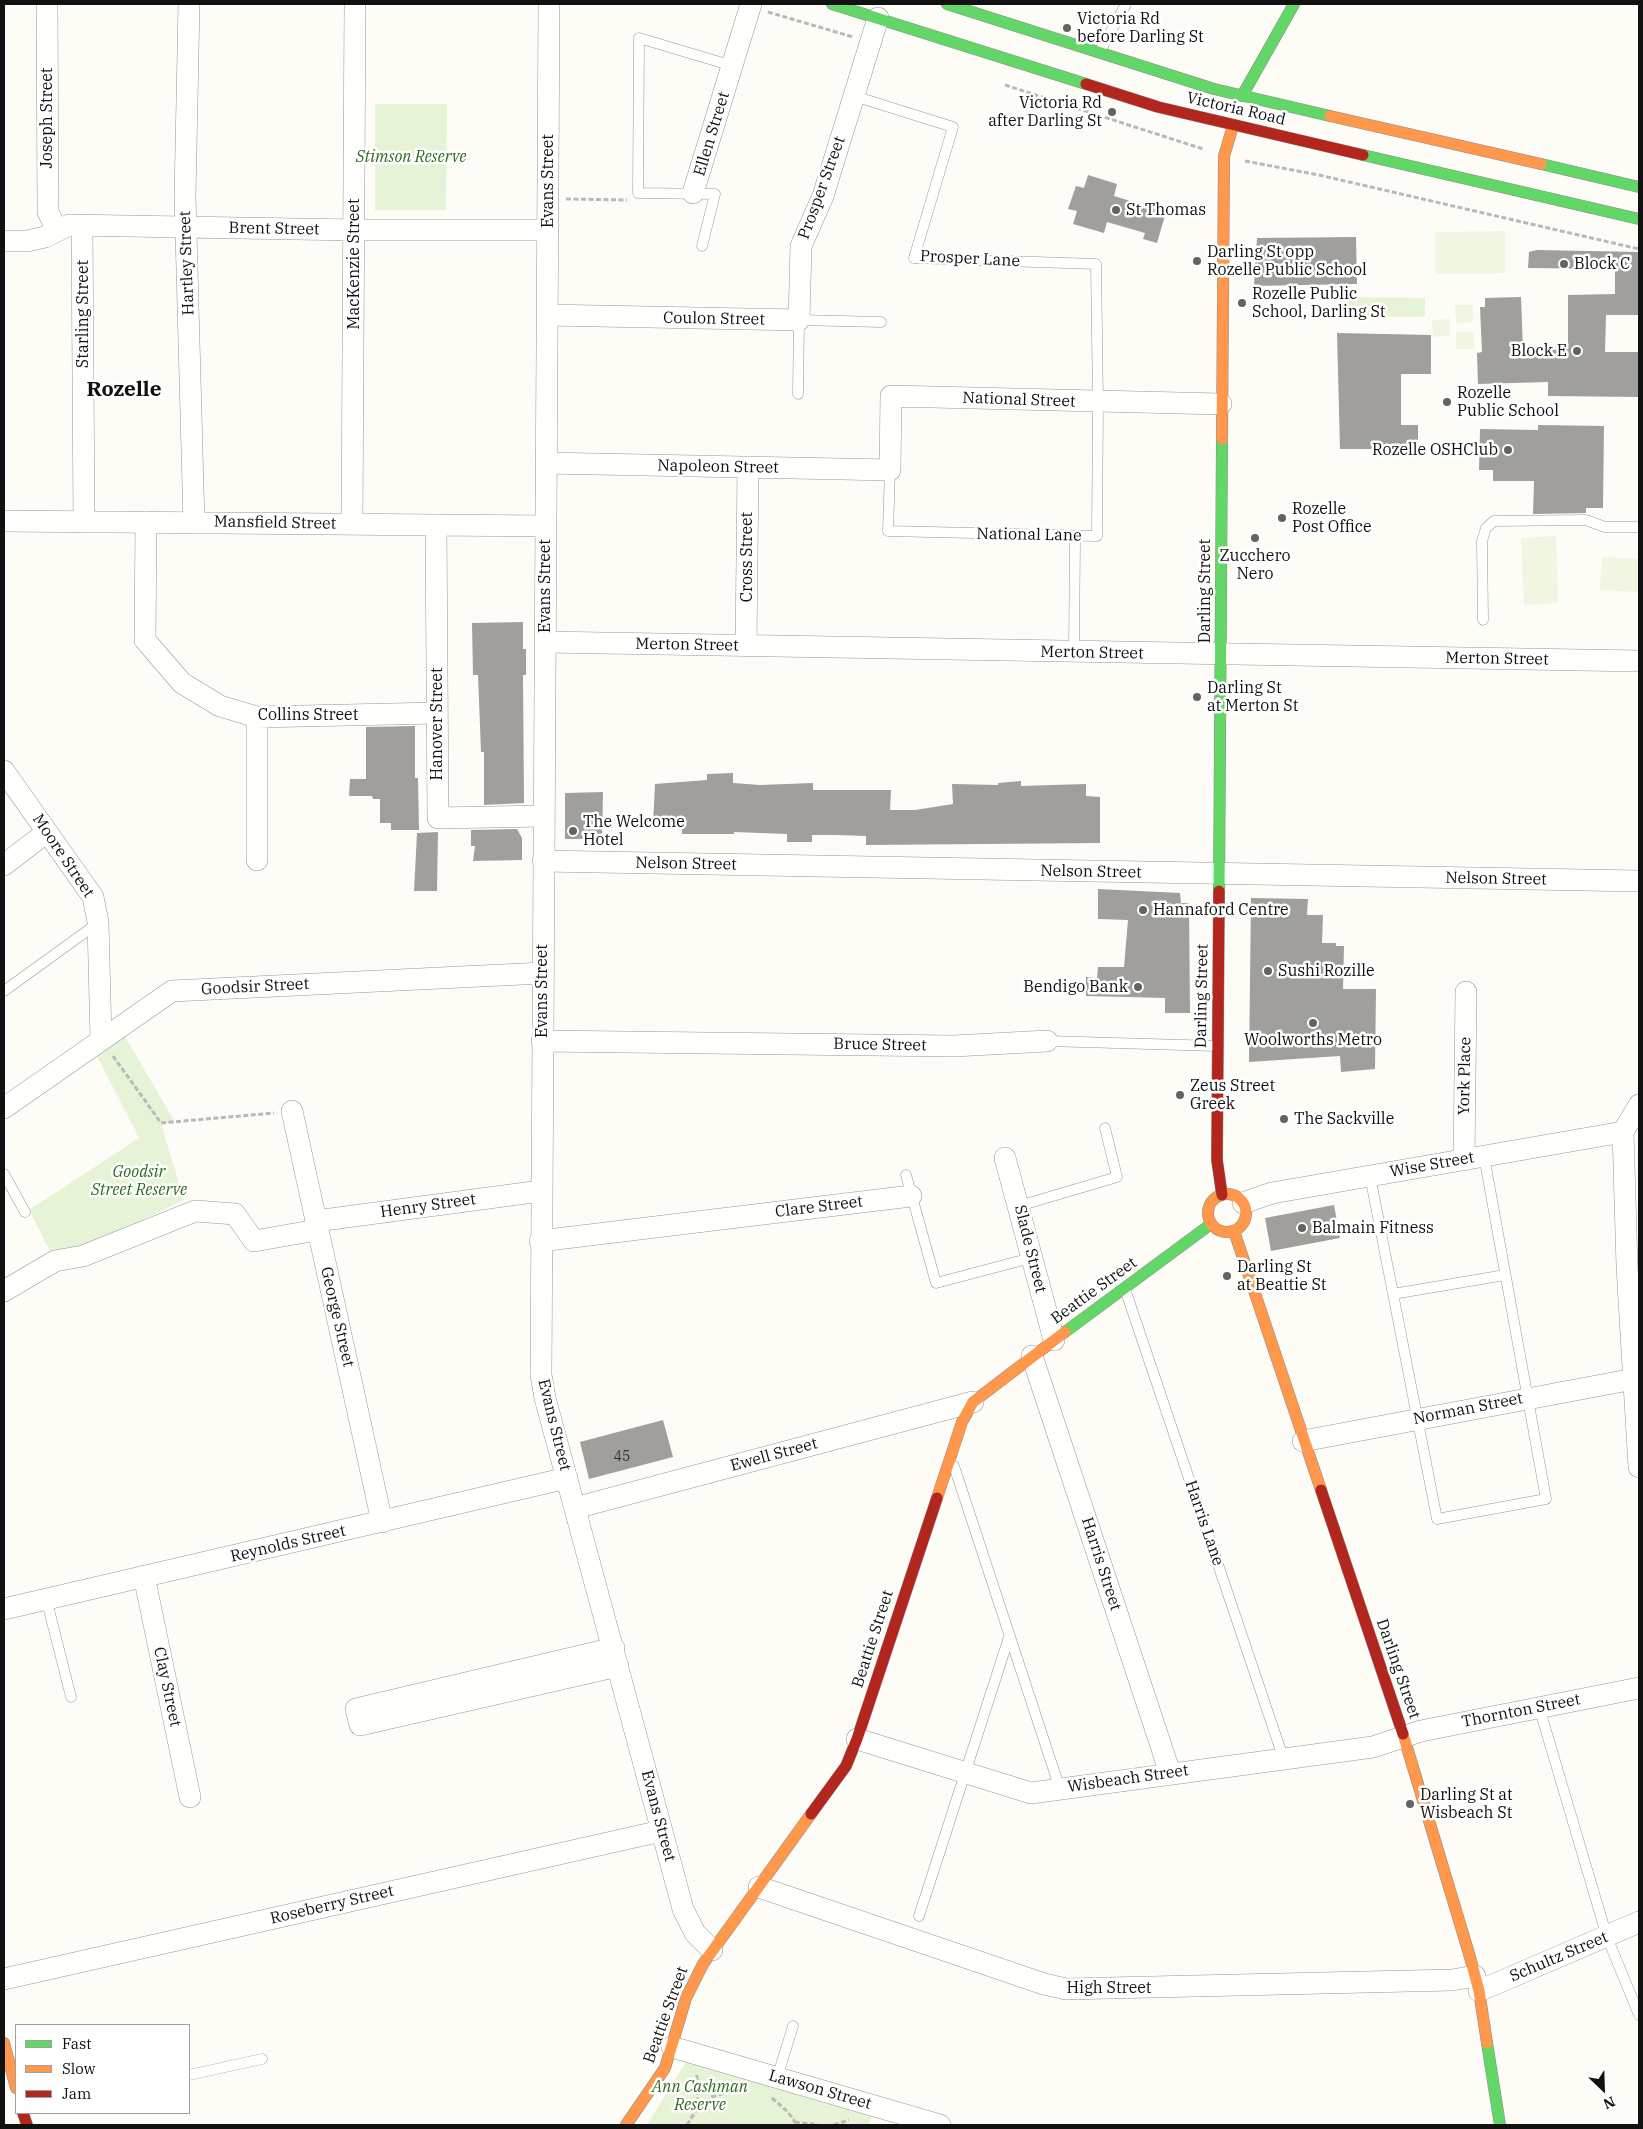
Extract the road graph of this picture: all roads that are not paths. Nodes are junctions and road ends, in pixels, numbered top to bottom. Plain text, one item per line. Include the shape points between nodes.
1 (47, 4) edge
2 (189, 4) edge
3 (355, 4) edge
4 (549, 4) edge
5 (751, 4) edge
6 (832, 4) edge
7 (947, 4) edge
8 (1126, 4) edge
9 (1294, 4) edge
10 (878, 18) junction
11 (1099, 52) junction
12 (733, 66) junction
13 (854, 96) junction
14 (1242, 96) junction
15 (1233, 126) junction
16 (1639, 187) edge
17 (693, 193) junction
18 (1639, 219) edge
19 (82, 226) junction
20 (187, 227) junction
21 (57, 230) junction
22 (354, 230) junction
23 (547, 230) junction
24 (4, 240) edge
25 (702, 246) dead end
26 (547, 315) junction
27 (799, 320) junction
28 (881, 322) dead end
29 (798, 394) dead end
30 (1098, 402) junction
31 (1221, 404) junction
32 (546, 463) junction
33 (748, 467) junction
34 (890, 470) junction
35 (4, 521) edge
36 (84, 522) junction
37 (146, 522) junction
38 (194, 522) junction
39 (352, 524) junction
40 (436, 525) junction
41 (545, 526) junction
42 (1639, 526) edge
43 (1074, 537) junction
44 (1483, 620) dead end
45 (545, 642) junction
46 (746, 646) junction
47 (1074, 652) junction
48 (1221, 655) junction
49 (1639, 661) edge
50 (436, 713) junction
51 (256, 717) junction
52 (4, 771) edge
53 (544, 816) junction
54 (48, 832) junction
55 (257, 860) dead end
56 (543, 860) junction
57 (4, 865) edge
58 (1220, 875) junction
59 (1639, 881) edge
60 (98, 922) junction
61 (542, 973) junction
62 (4, 990) edge
63 (1466, 992) dead end
64 (101, 1040) junction
65 (542, 1041) junction
66 (1047, 1041) joint
67 (1218, 1046) junction
68 (1639, 1105) edge
69 (4, 1108) edge
70 (292, 1111) road end
71 (1104, 1128) dead end
72 (1623, 1132) junction
73 (1005, 1158) dead end
74 (1474, 1158) junction
75 (4, 1174) edge
76 (906, 1175) dead end
77 (1370, 1176) junction
78 (541, 1191) junction
79 (1222, 1195) junction
80 (911, 1196) junction
81 (1242, 1203) junction
82 (1020, 1206) junction
83 (25, 1212) dead end
84 (1211, 1224) junction
85 (317, 1225) junction
86 (1234, 1231) junction
87 (540, 1241) junction
88 (1031, 1258) junction
89 (1505, 1275) junction
90 (1125, 1288) junction
91 (4, 1291) edge
92 (1393, 1294) junction
93 (1635, 1312) edge
94 (1054, 1340) junction
95 (1032, 1356) junction
96 (1634, 1379) junction
97 (1528, 1398) junction
98 (973, 1402) junction
99 (1416, 1418) junction
100 (1303, 1441) junction
101 (951, 1455) junction
102 (1639, 1467) edge
103 (567, 1478) junction
104 (575, 1508) junction
105 (382, 1522) junction
106 (144, 1576) junction
107 (46, 1598) junction
108 (5, 1606) edge
109 (1009, 1638) junction
110 (616, 1657) junction
111 (480, 1688) junction
112 (1639, 1688) edge
113 (71, 1697) dead end
114 (1539, 1707) junction
115 (1404, 1737) junction
116 (857, 1739) junction
117 (1283, 1758) junction
118 (964, 1771) junction
119 (1170, 1773) junction
120 (1060, 1789) junction
121 (190, 1797) dead end
122 (661, 1830) junction
123 (759, 1887) junction
124 (919, 1916) dead end
125 (1639, 1922) edge
126 (1607, 1937) junction
127 (712, 1950) junction
128 (4, 1979) edge
129 (1477, 1984) junction
130 (1639, 2015) edge
131 (792, 2026) dead end
132 (4, 2043) edge
133 (672, 2047) junction
134 (262, 2059) dead end
135 (190, 2075) edge
136 (15, 2084) edge
137 (774, 2088) junction
138 (626, 2125) edge
139 (940, 2125) edge
140 (1500, 2125) edge

1 - 21 street, Joseph Street via 48,212
2 - 20 street, Hartley Street
3 - 22 street, MacKenzie Street
4 - 23 street, Evans Street
5 - 12 street, Ellen Street
6 - 10 main road, Victoria Road
7 - 11 main road, Victoria Road
8 - 11 lane
9 - 14 main road, Darling Street
10 - 13 street, Prosper Street
10 - 15 main road, Victoria Road via 1158,107
11 - 14 main road, Victoria Road
12 - 17 street, Ellen Street
12 - 17 lane via 640,38 638,193
13 - 27 street, Prosper Street via 823,196 801,246
13 - 30 lane, Prosper Lane via 953,128 914,258 1096,264
14 - 15 main road, Darling Street
14 - 16 main road, Victoria Road
15 - 18 main road, Victoria Road
15 - 31 main road, Darling Street via 1224,156
17 - 25 lane, Ellen Street via 715,194
19 - 20 street, Brent Street
19 - 21 street, Brent Street via 69,225
19 - 36 street, Starling Street
20 - 22 street, Brent Street
20 - 38 street, Hartley Street
21 - 24 street, Brent Street via 28,241
22 - 23 street, Brent Street
22 - 39 street, MacKenzie Street
23 - 26 street, Evans Street
26 - 27 street, Coulon Street
26 - 32 street, Evans Street
27 - 28 lane, Coulon Street
27 - 29 lane, Prosper Street
30 - 31 street, National Street
30 - 34 street, National Street via 891,396
30 - 43 lane, National Lane via 1096,536
31 - 48 main road, Darling Street
32 - 33 street, Napoleon Street
32 - 41 street, Evans Street
33 - 34 street, Napoleon Street
33 - 46 street, Cross Street
34 - 43 lane, National Lane via 888,531
35 - 36 street, Mansfield Street
36 - 37 street, Mansfield Street
37 - 38 street, Mansfield Street
37 - 51 street, Collins Street via 144,640 182,683 220,706
38 - 39 street, Mansfield Street
39 - 40 street, Mansfield Street
40 - 41 street, Mansfield Street
40 - 50 street, Hanover Street
41 - 45 street, Evans Street
42 - 44 lane via 1605,527 1586,520 1494,521 1486,528 1482,541
43 - 47 lane
45 - 46 street, Merton Street
45 - 53 street, Evans Street
46 - 47 street, Merton Street
47 - 48 street, Merton Street
48 - 49 street, Merton Street
48 - 58 main road, Darling Street
50 - 51 street, Collins Street
50 - 53 street, Hanover Street via 438,818
51 - 55 street
52 - 54 street, Moore Street
53 - 56 street, Evans Street
54 - 57 street
54 - 60 street, Moore Street via 93,897
56 - 58 street, Nelson Street
56 - 61 street, Evans Street
58 - 59 street, Nelson Street
58 - 67 main road, Darling Street
60 - 62 lane
60 - 64 street, Moore Street
61 - 64 street, Goodsir Street via 172,991
61 - 65 street, Evans Street
63 - 74 street, York Place
64 - 69 street, Goodsir Street
65 - 66 street, Bruce Street via 954,1046
65 - 78 street, Evans Street
66 - 67 lane, Bruce Street
67 - 79 main road, Darling Street via 1217,1160
68 - 72 street
70 - 85 street, George Street
71 - 82 lane via 1118,1177
72 - 74 street, Wise Street
72 - 93 street via 1627,1266
73 - 82 street, Slade Street
74 - 77 street, Wise Street
74 - 89 lane
75 - 83 lane
76 - 80 lane
77 - 81 street, Wise Street via 1272,1193
77 - 92 lane
78 - 85 street, Henry Street
78 - 87 street, Evans Street
79 - 81 main road via 1234,1196
79 - 84 main road via 1209,1207
80 - 87 street, Clare Street
80 - 88 lane via 936,1283
81 - 86 main road via 1245,1219
82 - 88 street, Slade Street
84 - 86 main road via 1221,1232
84 - 90 main road, Beattie Street
85 - 91 street, Henry Street via 254,1240 235,1214 195,1211 83,1256 54,1261
85 - 105 street, George Street
86 - 100 main road, Darling Street
87 - 103 street, Evans Street via 541,1375
88 - 94 street, Slade Street
89 - 92 lane
89 - 97 lane
90 - 94 main road, Beattie Street
90 - 117 lane, Harris Lane
92 - 99 lane
93 - 96 street
94 - 95 main road, Beattie Street
95 - 98 main road, Beattie Street
95 - 119 street, Harris Street
96 - 97 street, Norman Street
96 - 102 street
97 - 99 street, Norman Street
97 - 99 lane via 1546,1499 1446,1518 1437,1519
98 - 101 main road, Beattie Street
98 - 104 street, Ewell Street
99 - 100 street, Norman Street
100 - 115 main road, Darling Street
101 - 109 lane
101 - 116 main road, Beattie Street
103 - 104 street, Evans Street
103 - 105 street, Reynolds Street
104 - 110 street, Evans Street
105 - 106 street, Reynolds Street
106 - 107 street, Reynolds Street
106 - 121 street, Clay Street
107 - 108 street, Reynolds Street
107 - 113 lane
109 - 118 lane
109 - 120 lane
110 - 111 street
110 - 122 street, Evans Street
111 - 111 street via 360,1725 356,1709
112 - 114 street, Thornton Street
114 - 115 street, Thornton Street
114 - 126 lane
115 - 117 street, Wisbeach Street via 1373,1747
115 - 129 main road, Darling Street
116 - 118 street, Wisbeach Street
116 - 123 main road, Beattie Street via 838,1778
117 - 119 street, Wisbeach Street
118 - 120 street, Wisbeach Street via 1031,1793
118 - 124 lane
119 - 120 street, Wisbeach Street
122 - 127 street, Evans Street via 687,1918 694,1933
122 - 128 street, Roseberry Street
123 - 127 main road, Beattie Street
123 - 129 street, High Street via 1066,1989 1442,1980
125 - 126 street, Schultz Street
126 - 129 street, Schultz Street
126 - 130 lane
127 - 133 main road, Beattie Street via 693,1981
129 - 140 main road, Darling Street
131 - 137 lane
132 - 136 main road
133 - 137 street, Lawson Street
133 - 138 main road, Beattie Street via 657,2083
134 - 135 lane
137 - 139 street, Lawson Street

